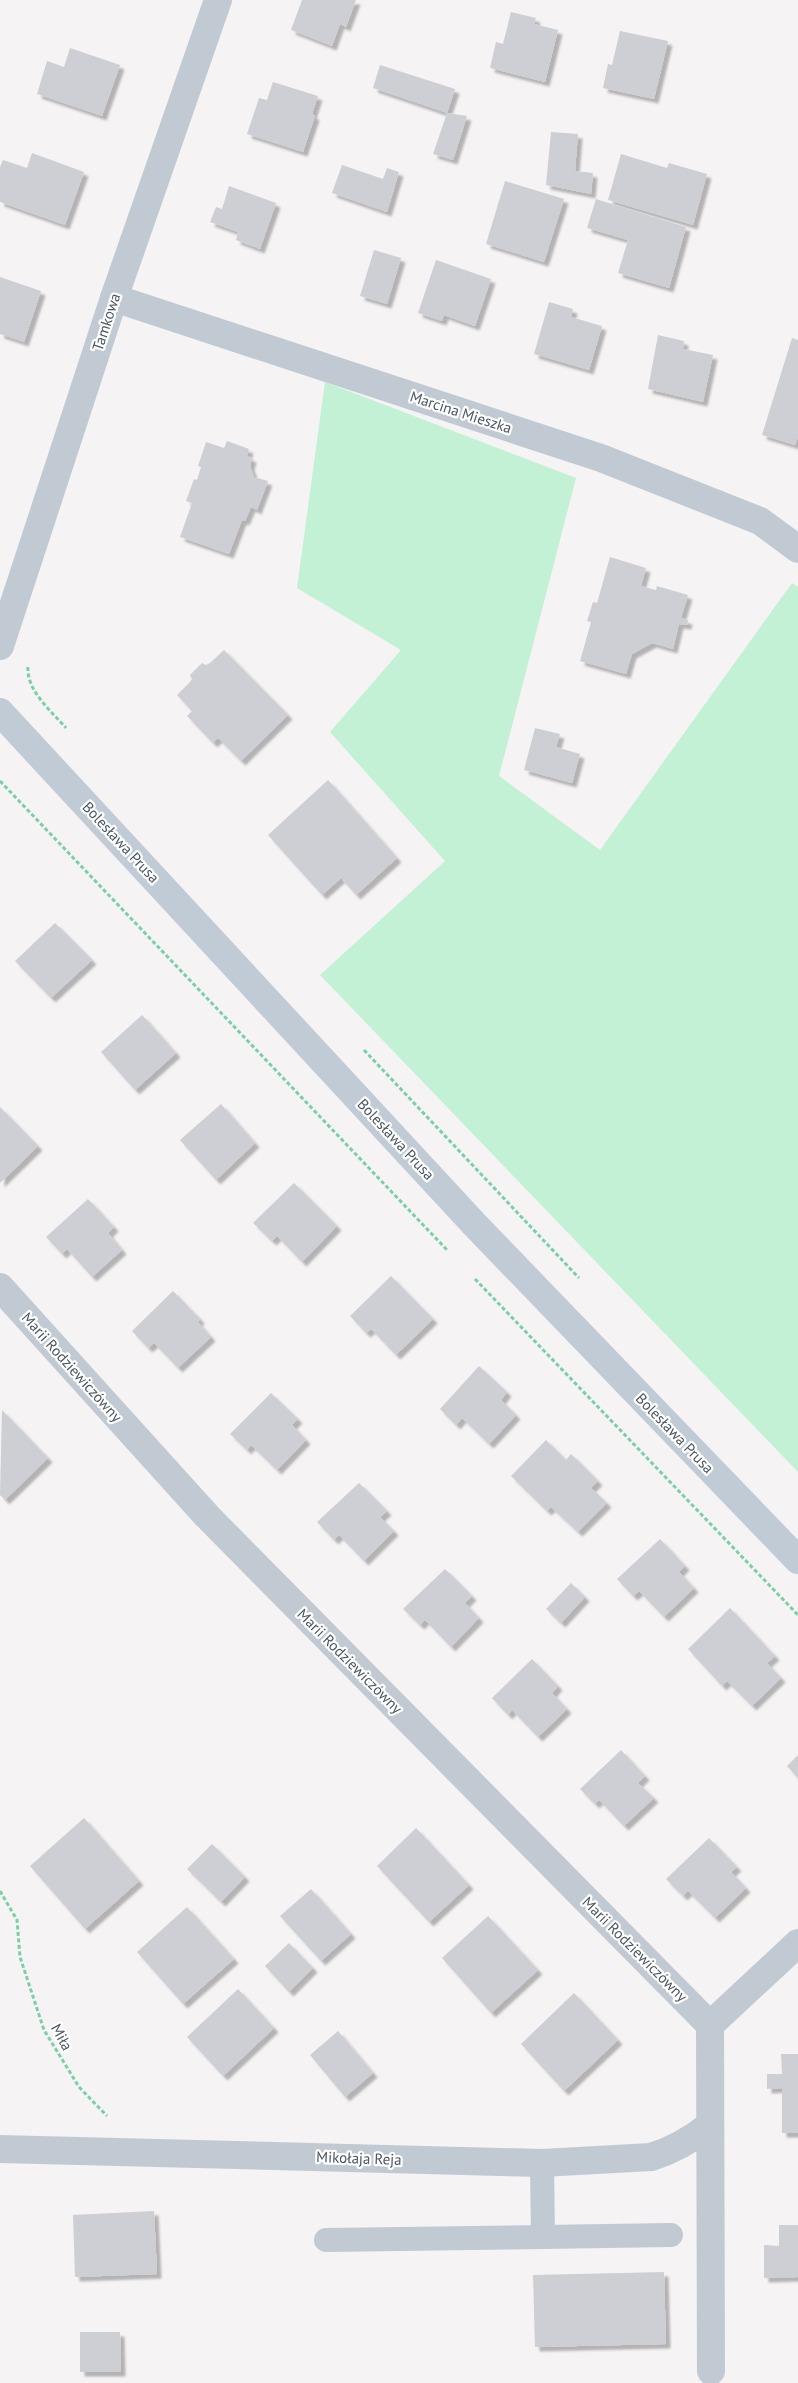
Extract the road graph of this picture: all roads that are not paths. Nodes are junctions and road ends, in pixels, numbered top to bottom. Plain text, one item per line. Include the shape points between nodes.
1 (218, 0) edge
2 (114, 298) junction
3 (798, 549) edge
4 (0, 646) edge
5 (0, 712) edge
6 (0, 1287) edge
7 (798, 1560) edge
8 (798, 1943) edge
9 (710, 2025) junction
10 (710, 2125) junction
11 (0, 2149) edge
12 (542, 2163) junction
13 (671, 2235) dead end
14 (543, 2237) junction
15 (326, 2240) dead end
16 (711, 2371) dead end

1 - 2 street, Tamkowa
2 - 3 street, Marcina Mieszka via 601,458 760,521
2 - 4 street, Tamkowa
5 - 7 street, Bolesława Prusa via 476,1226
6 - 9 street, Marii Rodziewiczówny via 207,1516
8 - 9 street
9 - 10 street
10 - 12 street, Mikołaja Reja via 688,2142 652,2157
10 - 16 street
11 - 12 street, Mikołaja Reja
12 - 14 lane
13 - 14 lane
14 - 15 lane

